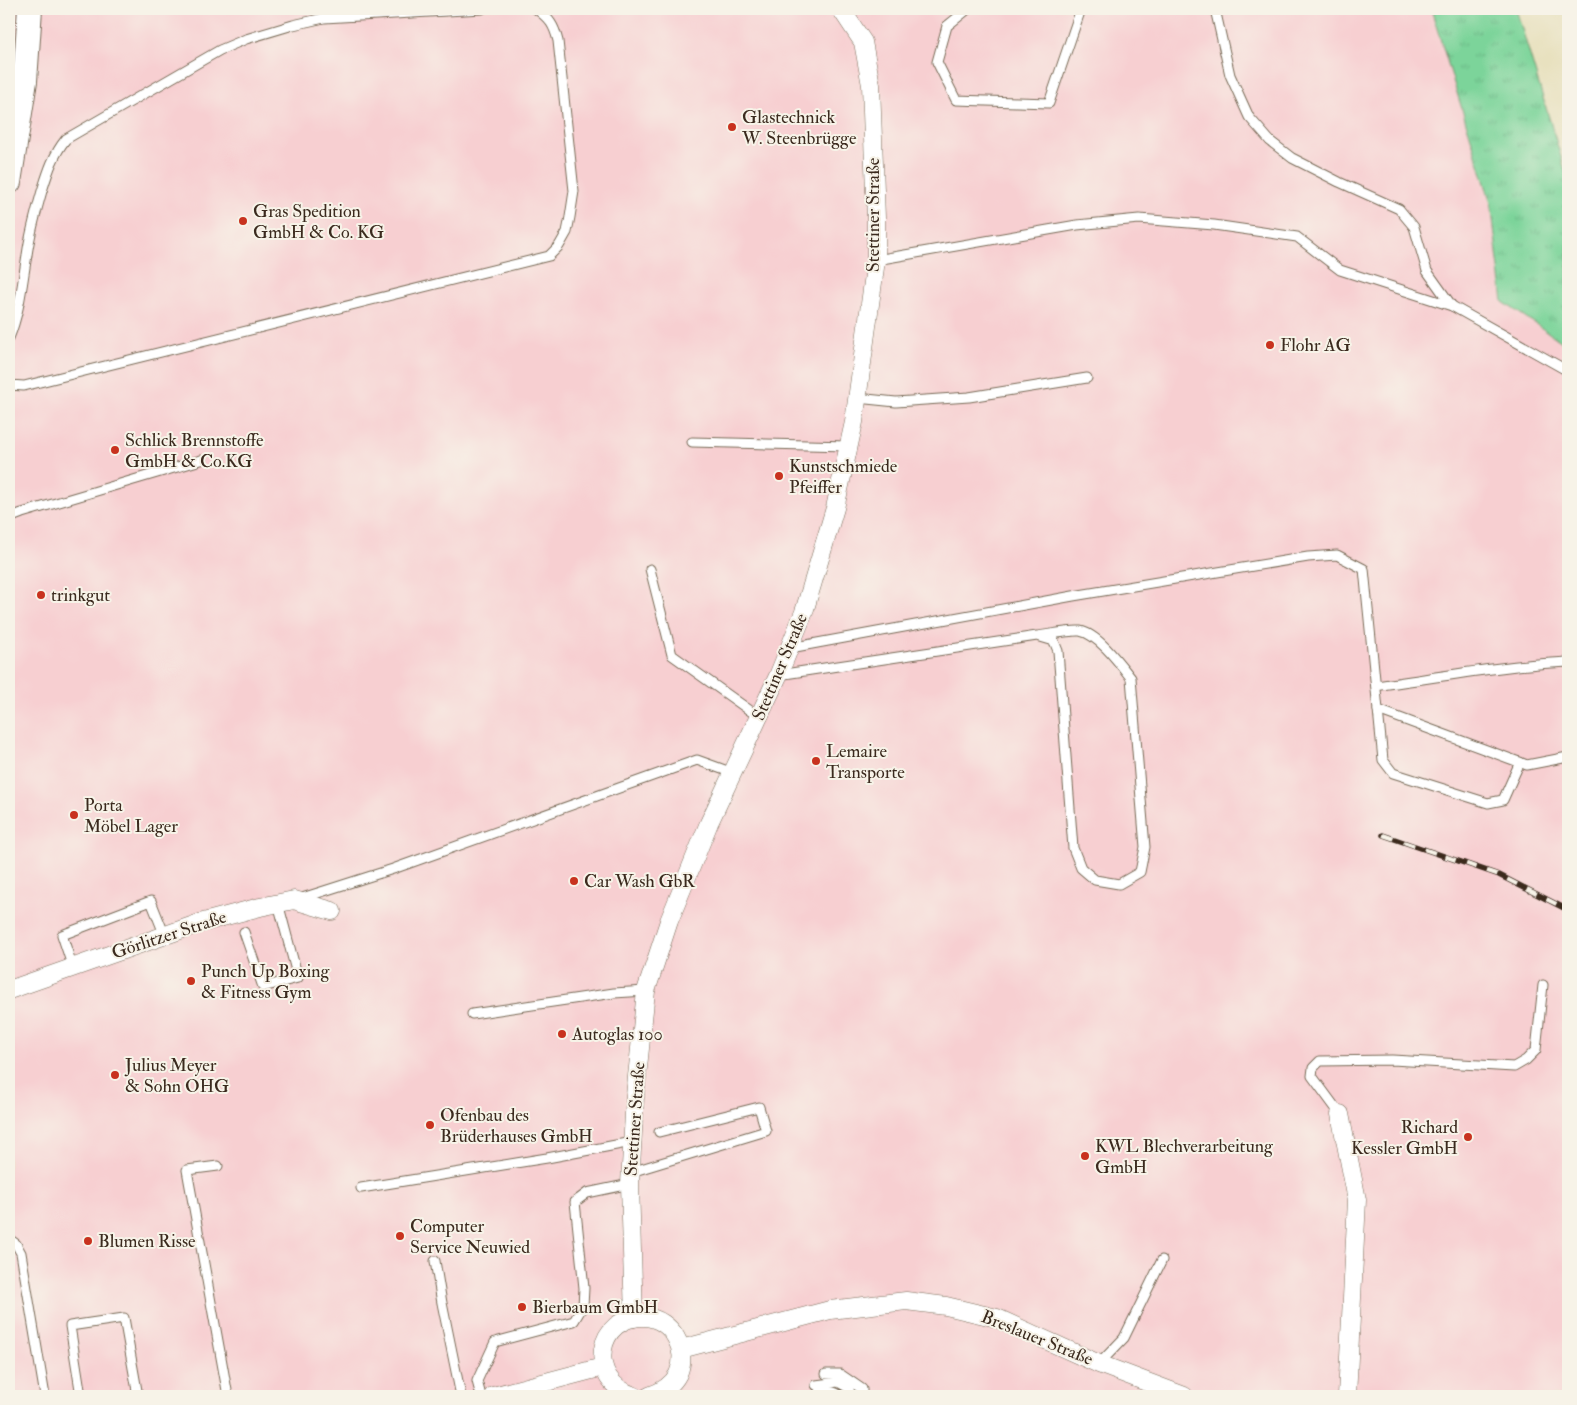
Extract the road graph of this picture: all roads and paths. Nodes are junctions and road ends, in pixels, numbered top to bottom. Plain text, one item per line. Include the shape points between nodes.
1 (30, 9) edge
2 (482, 9) edge
3 (536, 9) edge
4 (841, 9) edge
5 (968, 9) edge
6 (1081, 9) edge
7 (1215, 9) edge
8 (9, 182) edge
9 (876, 260) junction
10 (1452, 306) junction
11 (9, 338) edge
12 (1568, 371) edge
13 (1087, 378) dead end
14 (9, 385) edge
15 (857, 398) junction
16 (692, 442) dead end
17 (848, 446) junction
18 (201, 460) dead end
19 (9, 518) edge
20 (650, 569) dead end
21 (1037, 636) junction
22 (790, 648) junction
23 (1568, 662) edge
24 (778, 676) junction
25 (1376, 686) junction
26 (1378, 710) junction
27 (759, 717) junction
28 (1568, 757) edge
29 (1520, 762) junction
30 (733, 772) junction
31 (286, 902) junction
32 (332, 911) dead end
33 (244, 932) dead end
34 (165, 936) junction
35 (72, 968) junction
36 (1542, 985) dead end
37 (9, 990) edge
38 (646, 990) junction
39 (472, 1014) dead end
40 (1340, 1114) joint
41 (659, 1132) dead end
42 (632, 1142) junction
43 (218, 1166) dead end
44 (630, 1178) junction
45 (361, 1188) dead end
46 (9, 1239) edge
47 (1162, 1260) dead end
48 (436, 1261) dead end
49 (634, 1318) junction
50 (681, 1349) junction
51 (1099, 1364) junction
52 (603, 1367) junction
53 (826, 1374) dead end
54 (821, 1391) edge
55 (499, 1395) edge
56 (45, 1396) edge
57 (81, 1396) edge
58 (138, 1396) edge
59 (228, 1396) edge
60 (461, 1396) edge
61 (481, 1396) edge
62 (635, 1396) edge
63 (649, 1396) edge
64 (841, 1396) edge
65 (850, 1396) edge
66 (862, 1396) edge
67 (1184, 1396) edge
68 (1347, 1396) edge

1 - 8 street via 25,81
2 - 11 lane via 324,18 246,39 220,50 66,139 50,164 33,221 20,306
3 - 14 lane via 554,26 558,42 574,190 567,232 549,256 24,386
4 - 9 street, Stettiner Straße via 863,42 871,85
5 - 6 lane via 947,26 937,62 956,100 1049,103
7 - 10 lane via 1230,75 1249,117 1270,141 1292,158 1399,209 1414,227 1427,271
9 - 10 lane via 1077,225 1138,219 1214,225 1297,237 1340,270
9 - 15 street, Stettiner Straße
10 - 12 lane
13 - 15 lane via 969,397 896,402
15 - 17 street, Stettiner Straße
16 - 17 lane
17 - 22 street, Stettiner Straße via 829,527
18 - 19 lane
20 - 27 lane via 672,655
21 - 21 lane via 1054,641 1058,651 1073,848 1081,868 1095,880 1119,884 1140,872 1145,847 1131,678 1116,658 1095,639 1080,631
21 - 24 lane
22 - 24 street, Stettiner Straße
22 - 25 lane via 1073,596 1337,554 1364,569
23 - 25 lane
24 - 27 street, Stettiner Straße
25 - 26 lane
26 - 29 lane
26 - 29 lane via 1383,760 1393,772 1488,803 1503,800
27 - 30 street, Stettiner Straße
28 - 29 lane via 1527,765
30 - 31 lane via 697,760 394,868
30 - 38 street, Stettiner Straße via 669,921
31 - 32 street
31 - 33 lane via 298,978 263,988
31 - 34 street, Görlitzer Straße via 200,923
34 - 35 street, Görlitzer Straße
34 - 35 lane via 152,901 62,935
35 - 37 street, Görlitzer Straße
36 - 40 lane via 1536,1050 1514,1067 1392,1060 1320,1061 1313,1068 1312,1076
38 - 39 lane
38 - 42 street, Stettiner Straße
40 - 68 street via 1357,1200
41 - 44 lane via 759,1107 766,1131
42 - 44 street, Stettiner Straße
42 - 45 lane
43 - 59 lane via 187,1170
44 - 49 street, Stettiner Straße
44 - 61 lane via 587,1193 575,1202 584,1288 583,1306 574,1321 495,1342 477,1381
46 - 56 lane via 21,1253
47 - 51 lane via 1124,1338
48 - 60 lane
49 - 50 street via 659,1320 673,1332
49 - 52 street via 622,1322 608,1336 602,1354
50 - 51 street, Breslauer Straße via 830,1310 906,1302 946,1306 997,1318
50 - 63 street via 678,1374 660,1393
51 - 67 street, Breslauer Straße
52 - 55 street
52 - 62 street via 615,1387
53 - 66 lane via 840,1374 862,1390
54 - 64 lane
54 - 65 lane via 838,1382 849,1388
57 - 58 lane via 70,1326 124,1318

